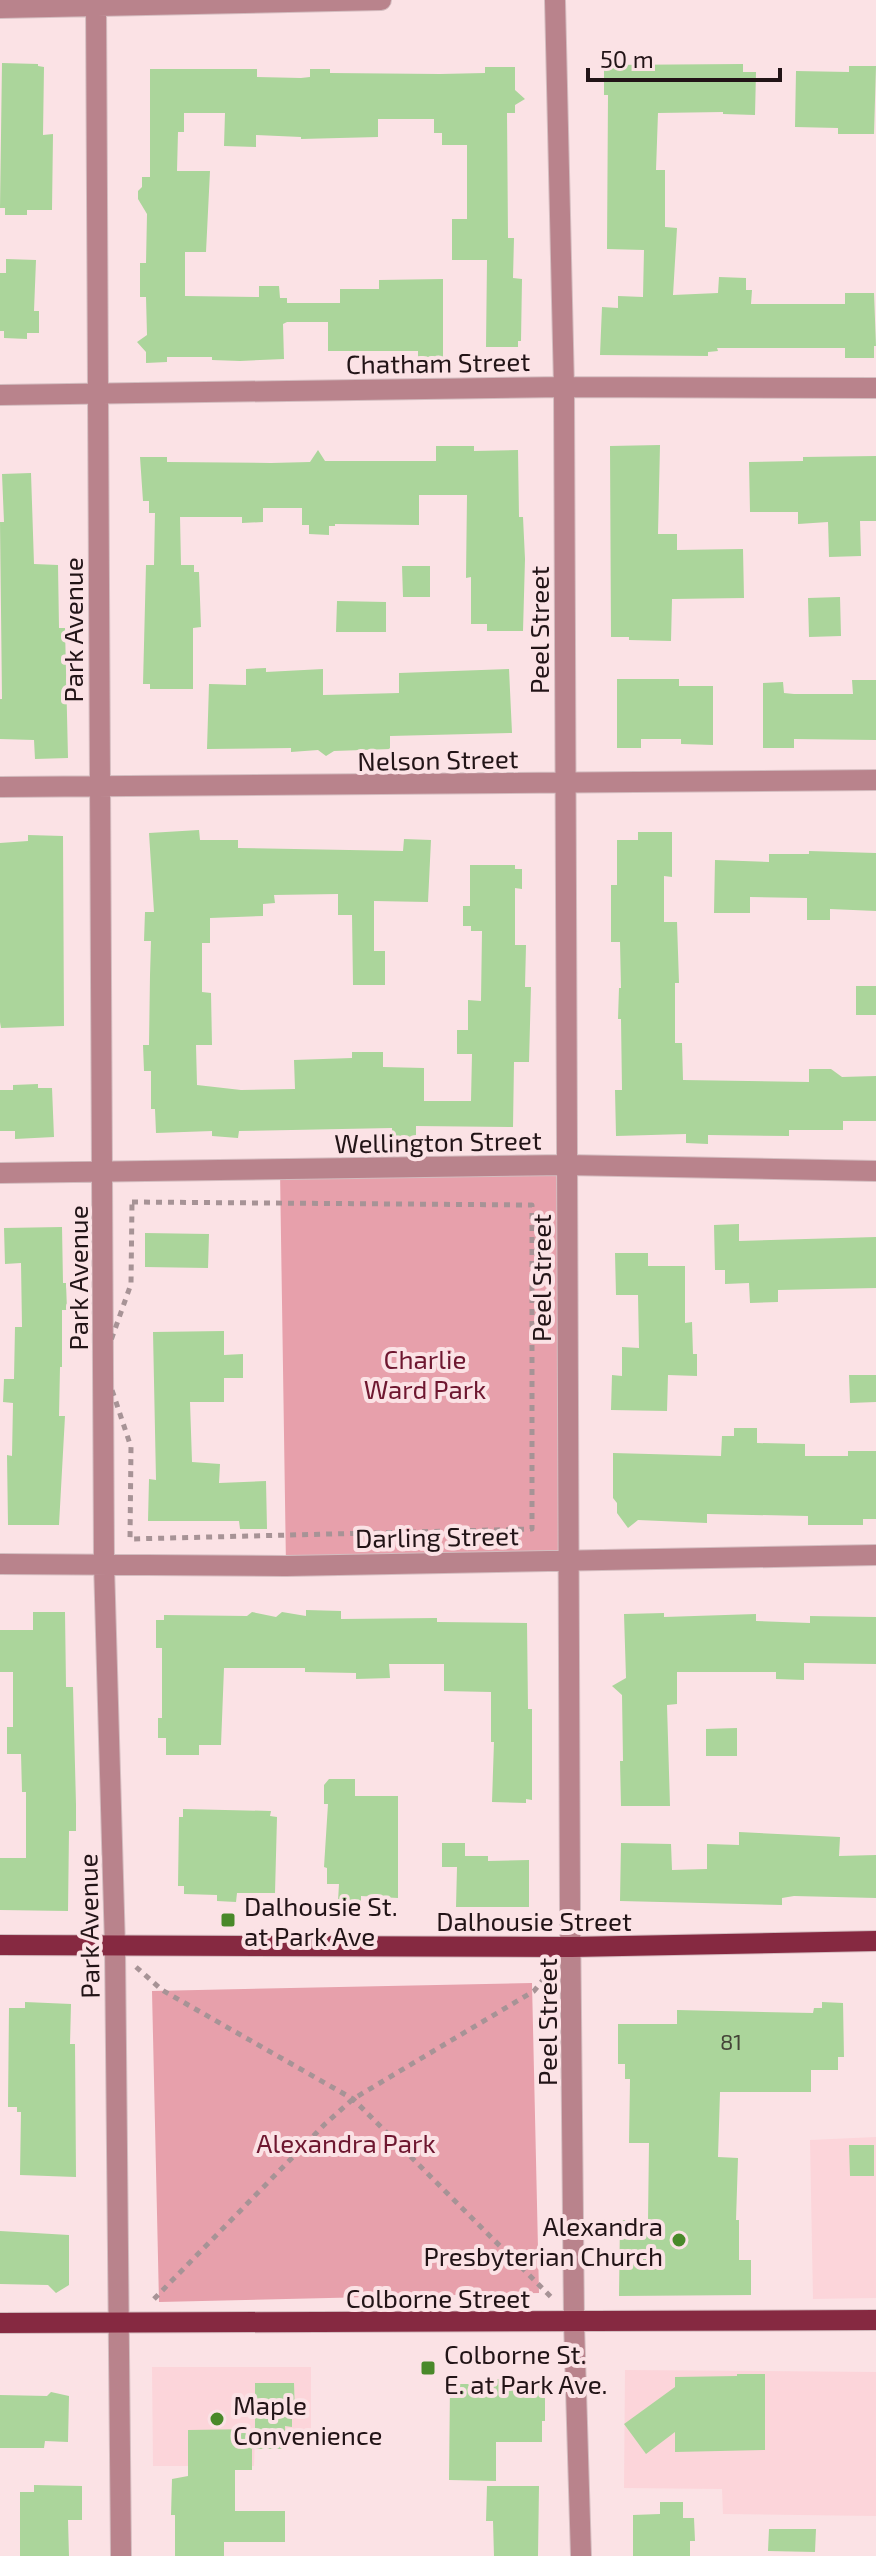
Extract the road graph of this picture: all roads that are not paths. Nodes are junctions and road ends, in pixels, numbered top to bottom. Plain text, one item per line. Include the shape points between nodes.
1 (381, 0) edge
2 (555, 0) edge
3 (96, 3) edge
4 (0, 8) edge
5 (564, 387) junction
6 (876, 388) edge
7 (98, 393) junction
8 (0, 395) edge
9 (876, 780) edge
10 (564, 784) junction
11 (0, 787) edge
12 (99, 788) junction
13 (566, 1165) junction
14 (876, 1171) edge
15 (102, 1172) junction
16 (0, 1173) edge
17 (876, 1555) edge
18 (568, 1559) junction
19 (0, 1564) edge
20 (104, 1564) junction
21 (876, 1941) edge
22 (0, 1945) edge
23 (115, 1947) junction
24 (571, 1947) junction
25 (876, 2320) edge
26 (0, 2323) edge
27 (120, 2323) junction
28 (574, 2323) junction
29 (121, 2556) edge
30 (581, 2556) edge

1 - 3 street
2 - 5 street, Peel Street
3 - 4 street
3 - 7 street, Park Avenue
5 - 6 street, Chatham Street
5 - 7 street, Chatham Street
5 - 10 street, Peel Street
7 - 8 street, Chatham Street
7 - 12 street, Park Avenue
9 - 10 street, Nelson Street
10 - 12 street, Nelson Street
10 - 13 street, Peel Street
11 - 12 street, Nelson Street
12 - 15 street, Park Avenue
13 - 14 street, Wellington Street
13 - 15 street, Wellington Street
13 - 18 street, Peel Street
15 - 16 street, Wellington Street
15 - 20 street, Park Avenue
17 - 18 street, Darling Street
18 - 20 street, Darling Street
18 - 24 street, Peel Street
19 - 20 street, Darling Street
20 - 23 street, Park Avenue
21 - 24 main road, Dalhousie Street
22 - 23 main road, Dalhousie Street
23 - 24 main road, Dalhousie Street
23 - 27 street, Park Avenue
24 - 28 street, Peel Street
25 - 28 main road, Colborne Street
26 - 27 main road, Colborne Street
27 - 28 main road, Colborne Street
27 - 29 street, Park Avenue
28 - 30 street, Peel Street

